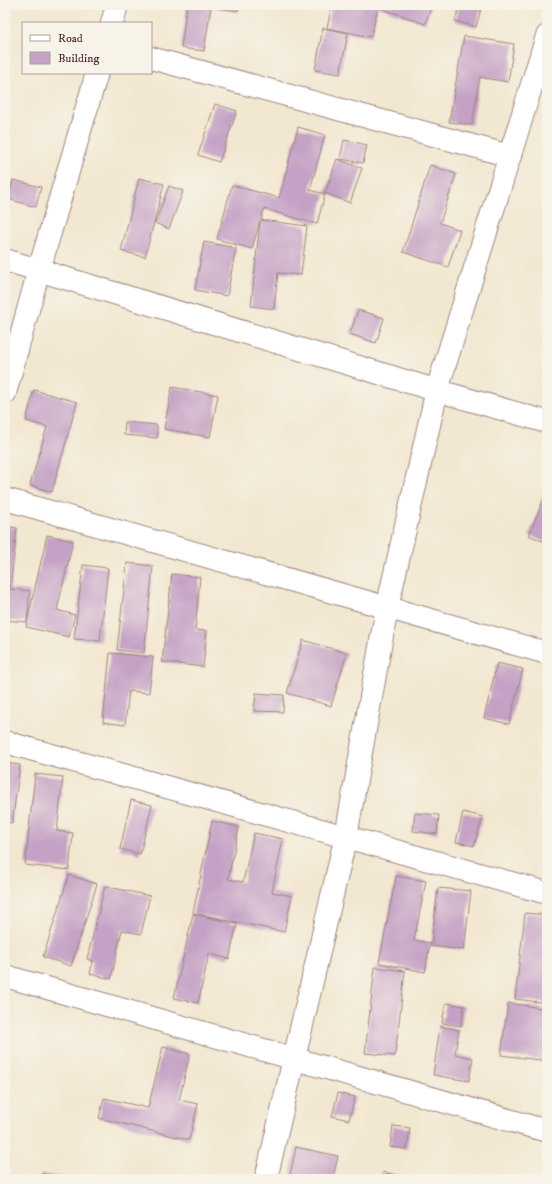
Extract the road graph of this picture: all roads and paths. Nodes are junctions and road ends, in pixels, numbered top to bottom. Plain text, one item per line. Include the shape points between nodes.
1 (117, 5) edge
2 (112, 22) edge
3 (547, 36) edge
4 (152, 58) edge
5 (97, 74) edge
6 (510, 156) junction
7 (5, 260) edge
8 (39, 270) junction
9 (437, 390) junction
10 (5, 393) edge
11 (547, 422) edge
12 (5, 498) edge
13 (387, 608) junction
14 (547, 653) edge
15 (5, 742) edge
16 (346, 836) junction
17 (547, 893) edge
18 (5, 976) edge
19 (294, 1059) junction
20 (547, 1131) edge
21 (266, 1179) edge

1 - 2 street
3 - 6 street
4 - 6 street
5 - 8 street
6 - 9 street
7 - 8 street
8 - 9 street
8 - 10 street
9 - 11 street
9 - 13 street
12 - 13 street
13 - 14 street
13 - 16 street
15 - 16 street
16 - 17 street
16 - 19 street
18 - 19 street
19 - 20 street
19 - 21 street

